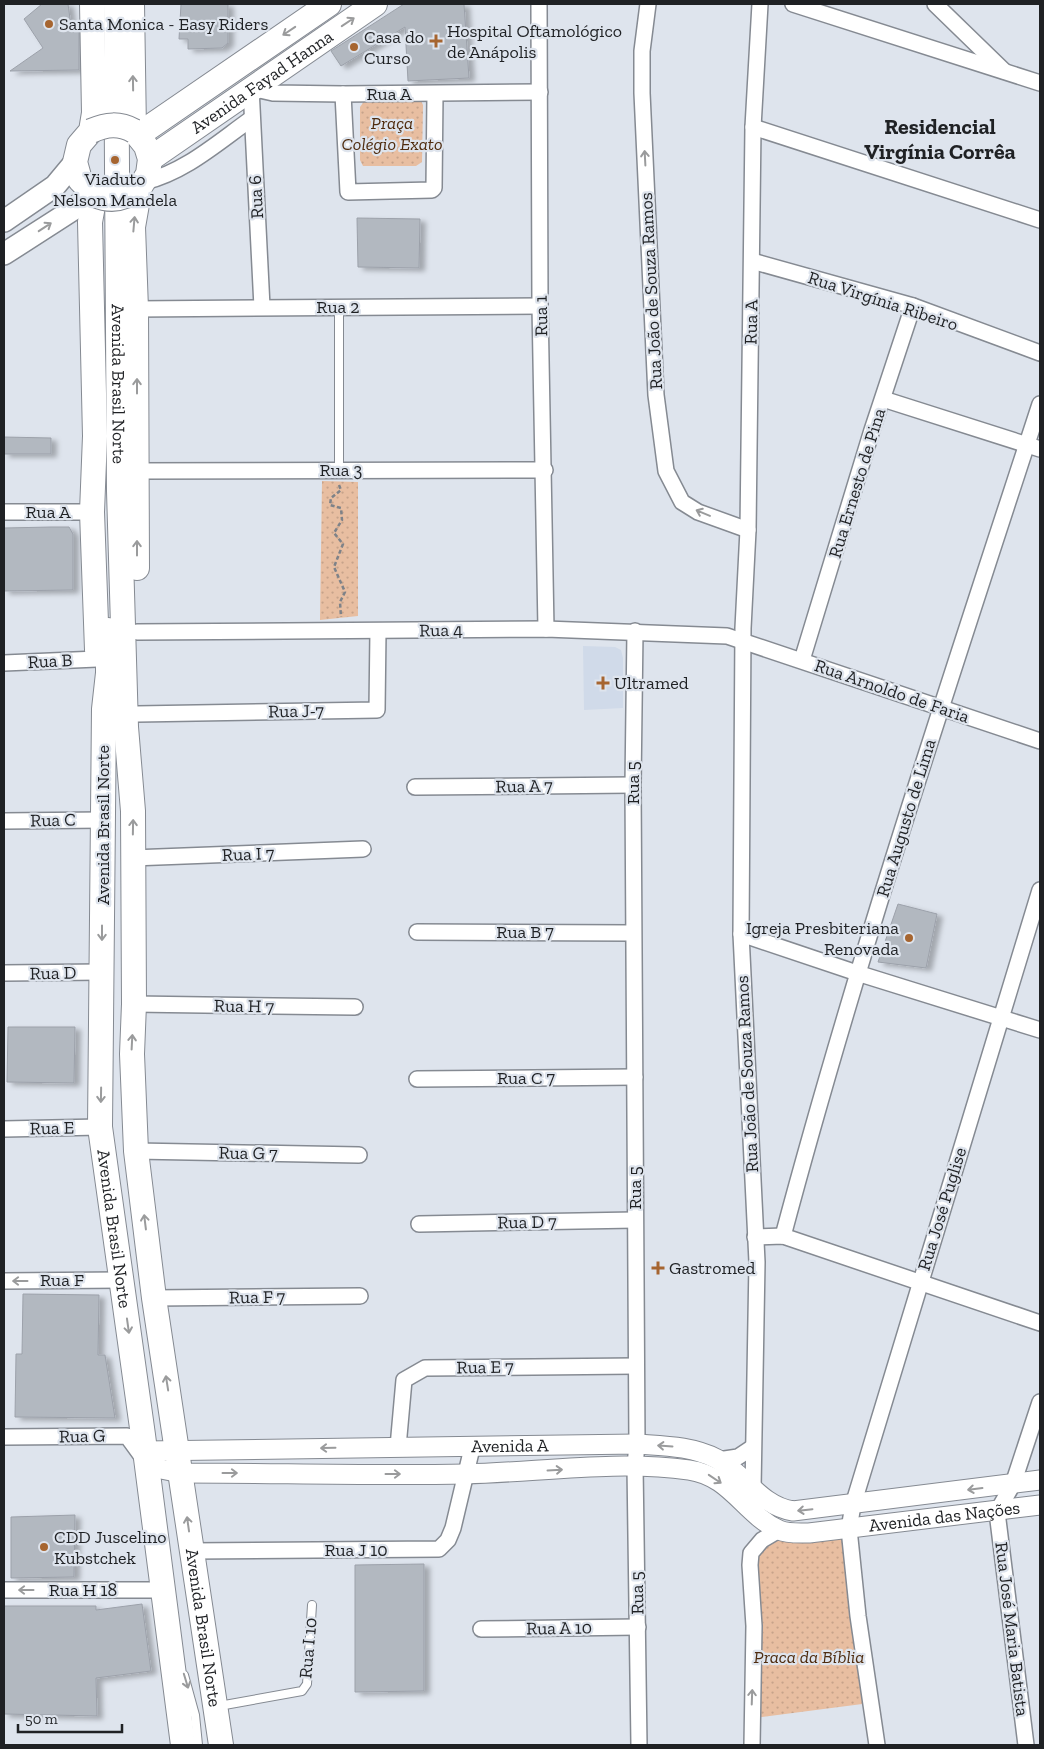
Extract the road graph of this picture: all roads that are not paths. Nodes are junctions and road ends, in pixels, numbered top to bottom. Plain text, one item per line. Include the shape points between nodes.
1 (92, 4) edge
2 (104, 4) edge
3 (116, 4) edge
4 (132, 4) edge
5 (329, 4) edge
6 (375, 4) edge
7 (539, 4) edge
8 (648, 4) edge
9 (760, 4) edge
10 (793, 4) edge
11 (935, 4) edge
12 (1006, 74) junction
13 (1040, 84) edge
14 (251, 88) junction
15 (540, 92) junction
16 (343, 94) junction
17 (435, 94) junction
18 (251, 119) junction
19 (753, 127) junction
20 (91, 131) junction
21 (136, 133) junction
22 (150, 159) junction
23 (75, 162) junction
24 (142, 185) junction
25 (93, 194) junction
26 (1040, 220) edge
27 (4, 221) edge
28 (4, 254) edge
29 (752, 261) junction
30 (540, 306) junction
31 (913, 306) junction
32 (262, 307) junction
33 (339, 307) junction
34 (136, 309) junction
35 (1040, 353) edge
36 (883, 399) junction
37 (1040, 404) edge
38 (1034, 447) edge
39 (545, 470) junction
40 (137, 471) junction
41 (338, 474) junction
42 (4, 512) edge
43 (92, 512) junction
44 (748, 530) junction
45 (546, 629) junction
46 (378, 631) junction
47 (137, 632) junction
48 (635, 632) junction
49 (744, 641) junction
50 (97, 659) junction
51 (802, 660) junction
52 (4, 663) edge
53 (104, 709) junction
54 (940, 709) junction
55 (137, 714) junction
56 (1040, 741) edge
57 (130, 765) junction
58 (632, 785) junction
59 (415, 787) dead end
60 (103, 820) junction
61 (4, 821) edge
62 (363, 849) dead end
63 (132, 858) junction
64 (1040, 890) edge
65 (417, 932) dead end
66 (633, 933) junction
67 (741, 934) junction
68 (102, 972) junction
69 (857, 973) junction
70 (4, 974) edge
71 (134, 1004) junction
72 (354, 1007) dead end
73 (1000, 1017) junction
74 (1040, 1030) edge
75 (634, 1077) junction
76 (417, 1079) dead end
77 (100, 1127) junction
78 (4, 1129) edge
79 (136, 1151) junction
80 (359, 1155) dead end
81 (635, 1220) junction
82 (418, 1224) dead end
83 (782, 1236) junction
84 (754, 1237) junction
85 (121, 1280) junction
86 (4, 1281) edge
87 (919, 1282) junction
88 (360, 1296) dead end
89 (154, 1298) junction
90 (1040, 1323) edge
91 (636, 1366) junction
92 (1040, 1402) edge
93 (4, 1437) edge
94 (637, 1444) junction
95 (398, 1447) junction
96 (472, 1448) junction
97 (753, 1448) junction
98 (146, 1456) junction
99 (718, 1460) junction
100 (180, 1462) junction
101 (635, 1466) junction
102 (466, 1474) junction
103 (1040, 1480) edge
104 (1013, 1484) junction
105 (753, 1490) junction
106 (853, 1505) junction
107 (1040, 1505) edge
108 (997, 1512) junction
109 (849, 1529) junction
110 (779, 1530) junction
111 (192, 1552) junction
112 (4, 1590) edge
113 (162, 1590) junction
114 (312, 1605) dead end
115 (202, 1622) junction
116 (638, 1627) junction
117 (481, 1629) dead end
118 (168, 1636) junction
119 (200, 1664) dead end
120 (215, 1707) junction
121 (183, 1745) edge
122 (198, 1745) edge
123 (221, 1745) edge
124 (639, 1745) edge
125 (752, 1745) edge
126 (877, 1745) edge
127 (1026, 1745) edge

1 - 20 main road via 94,113
2 - 53 main road, Avenida Brasil Norte via 109,509 108,673
3 - 57 main road, Avenida Brasil Norte via 118,472
21 -> 4 main road
5 -> 21 main road, Avenida Fayad Hanna
14 -> 6 main road, Avenida Fayad Hanna
7 - 15 street, Rua 1
44 -> 8 street, Rua João de Souza Ramos via 698,512 682,502 666,471 656,395 642,93 642,51
9 - 19 street, Rua A
10 - 12 street
11 - 12 street
12 - 13 street
14 - 16 street, Rua A via 273,93
14 - 18 street, Rua 6
14 - 22 main road, Avenida Fayad Hanna
15 - 17 street, Rua A
15 - 30 street, Rua 1
16 - 17 street, Rua A
16 - 17 street, Rua A via 348,192 434,188
18 - 24 street via 181,168
18 - 32 street, Rua 6
19 - 26 street
19 - 29 street, Rua A
20 - 21 main road, bridge via 115,125
20 - 23 main road via 79,145
21 - 22 main road via 146,146
22 - 24 main road
23 - 25 main road via 80,180
23 - 27 main road via 55,186
24 - 25 main road, bridge via 119,198
34 -> 24 main road, Avenida Brasil Norte via 133,227
28 -> 25 main road
25 - 43 main road, Avenida Brasil Norte via 90,222 95,436
29 - 31 street, Rua Virgínia Ribeiro
29 - 44 street, Rua A
30 - 33 street, Rua 2
30 - 39 street, Rua 1
31 - 35 street, Rua Virgínia Ribeiro
31 - 36 street, Rua Ernesto de Pina
32 - 33 street, Rua 2
32 - 34 street, Rua 2
33 - 41 lane
40 -> 34 main road, Avenida Brasil Norte
36 - 38 street
36 - 51 street, Rua Ernesto de Pina
37 - 38 street, Rua Augusto de Lima
38 - 54 street, Rua Augusto de Lima
39 - 41 street, Rua 3
39 - 45 street, Rua 1
40 - 41 street, Rua 3
47 -> 40 main road, Avenida Brasil Norte
42 - 43 street, Rua A
43 - 50 main road, Avenida Brasil Norte
44 - 49 street, Rua A
45 - 46 street, Rua 4
45 - 48 street, Rua 4
46 - 47 street, Rua 4
46 - 55 street, Rua J-7 via 377,710
47 - 55 main road, Avenida Brasil Norte
48 - 49 street, Rua 4 via 727,636
48 - 58 street, Rua 5
49 - 51 street, Rua Arnoldo de Faria
49 - 67 street, Rua João de Souza Ramos
50 - 52 street, Rua B
50 - 53 main road, Avenida Brasil Norte
51 - 54 street, Rua Arnoldo de Faria
53 - 60 main road, Avenida Brasil Norte
54 - 56 street, Rua Arnoldo de Faria
54 - 69 street, Rua Augusto de Lima
55 - 57 main road, Avenida Brasil Norte
63 -> 57 main road, Avenida Brasil Norte
58 - 59 street, Rua A 7
58 - 66 street, Rua 5
60 - 61 street, Rua C
60 -> 68 main road, Avenida Brasil Norte
62 - 63 street, Rua I 7
63 - 71 main road, Avenida Brasil Norte
64 - 73 street, Rua José Puglise
65 - 66 street, Rua B 7
66 - 75 street, Rua 5
67 - 69 street
67 - 84 street, Rua João de Souza Ramos
68 - 70 street, Rua D
68 -> 77 main road, Avenida Brasil Norte
69 - 73 street
69 - 83 street, Rua Augusto de Lima
71 - 72 street, Rua H 7
79 -> 71 main road, Avenida Brasil Norte via 132,1054
73 - 74 street
73 - 87 street, Rua José Puglise
75 - 76 street, Rua C 7
75 - 81 street, Rua 5
77 - 78 street, Rua E
77 - 85 main road, Avenida Brasil Norte
79 - 80 street, Rua G 7
89 -> 79 main road, Avenida Brasil Norte
81 - 82 street, Rua D 7
81 - 91 street, Rua 5
83 - 84 street
83 - 87 street
84 - 97 street, Rua João de Souza Ramos
85 -> 86 street, Rua F
85 -> 98 main road, Avenida Brasil Norte
87 - 90 street
87 - 106 street, Rua José Puglise
88 - 89 street, Rua F 7
100 -> 89 main road, Avenida Brasil Norte
91 - 94 street, Rua 5
91 - 95 street, Rua E 7 via 425,1368 404,1380
92 - 104 street
93 - 98 street, Rua G via 127,1436
94 - 96 street, Avenida A
99 -> 94 street, Avenida A via 681,1447
94 - 101 street, Rua 5
95 - 96 street, Avenida A
95 -> 100 street, Avenida A
96 - 102 street
97 - 99 street via 738,1456
97 - 105 street, Rua João de Souza Ramos
98 - 100 street, Avenida A via 156,1468
98 - 113 main road, Avenida Brasil Norte
99 - 105 street, Avenida A
100 -> 102 street, Avenida A
111 -> 100 main road, Avenida Brasil Norte
102 -> 101 street, Avenida A
101 -> 110 street, Avenida A via 708,1474
101 - 116 street, Rua 5
102 - 111 street, Rua J 10 via 453,1528 439,1549
103 - 104 street, Avenida das Nações
104 -> 106 street, Avenida das Nações
104 - 108 street
106 -> 105 street, Avenida A via 793,1511 780,1509
106 - 109 street, Rua José Puglise
107 - 108 street, Avenida das Nações
108 - 109 street, Avenida das Nações
108 - 127 street, Rua José Maria Batista
109 - 110 street via 809,1533
109 - 126 street, Rua José Puglise
125 -> 110 street via 754,1626 751,1552 762,1540
111 - 115 main road, Avenida Brasil Norte
113 -> 112 street, Rua H 18
113 - 118 main road, Avenida Brasil Norte
114 - 120 lane, Rua I 10 via 307,1684 302,1691
115 - 119 lane
115 - 120 main road, Avenida Brasil Norte
116 - 117 street, Rua A 10
116 - 124 street, Rua 5
118 - 121 main road, Avenida Brasil Norte
118 -> 122 lane via 191,1698
120 - 123 main road, Avenida Brasil Norte

